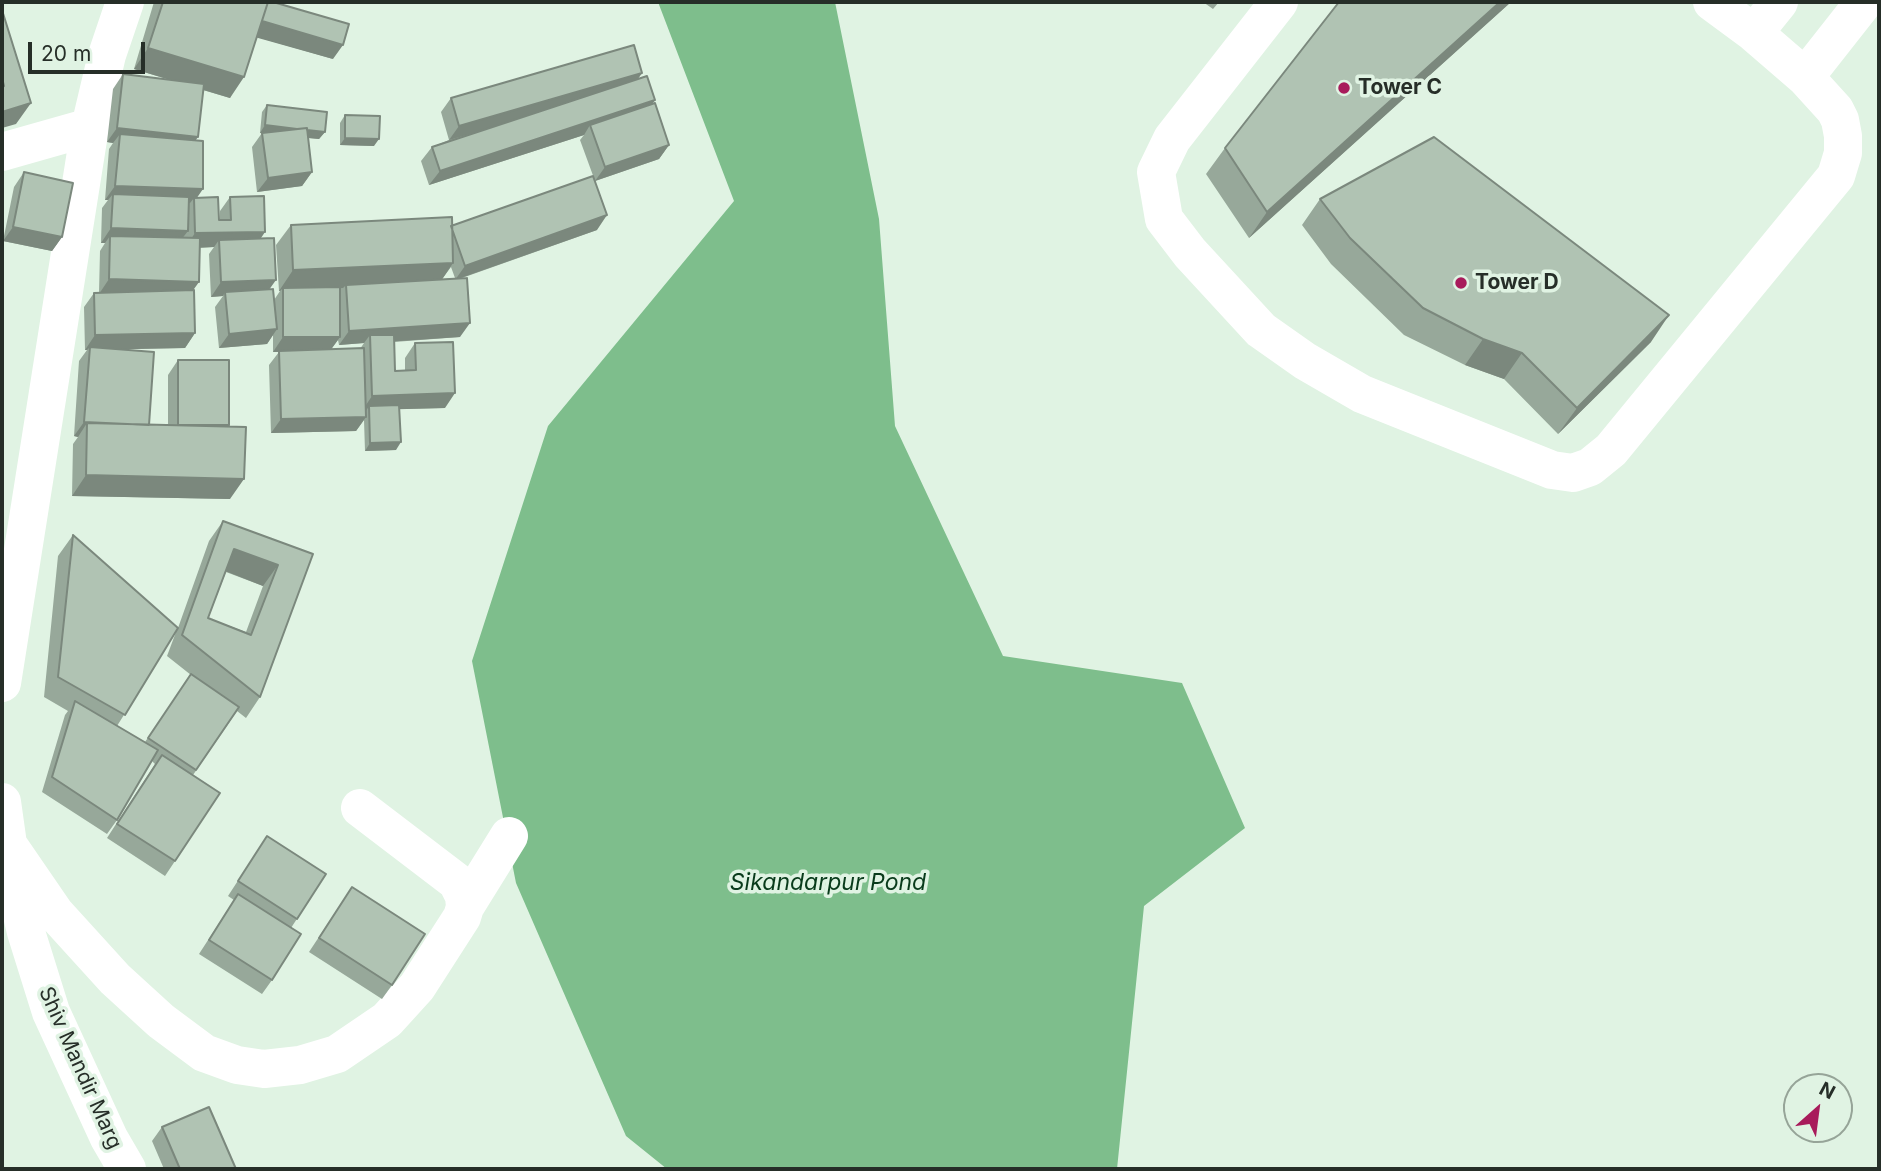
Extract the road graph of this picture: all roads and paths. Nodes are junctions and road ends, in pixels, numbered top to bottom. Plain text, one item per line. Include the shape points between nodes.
1 (125, 2) edge
2 (1279, 2) edge
3 (1712, 2) edge
4 (1779, 2) edge
5 (1864, 2) edge
6 (1754, 33) junction
7 (1805, 77) junction
8 (90, 127) junction
9 (2, 152) edge
10 (2, 683) edge
11 (2, 802) edge
12 (360, 808) dead end
13 (509, 836) dead end
14 (9, 846) junction
15 (466, 907) junction
16 (127, 1169) edge

1 - 8 street
2 - 7 street via 1172,139 1156,172 1164,219 1261,330 1305,361 1362,394 1552,470 1573,472 1590,467 1611,450 1836,176 1843,153 1840,120
3 - 6 street
4 - 6 street
5 - 7 street
6 - 7 street
8 - 9 street
8 - 10 street
11 - 14 street, Shiv Mandir Marg
12 - 15 street via 457,882
13 - 15 street
14 - 15 street via 55,913 114,979 204,1053 264,1069 337,1055 387,1020 417,987
14 - 16 street, Shiv Mandir Marg via 26,932 51,1012

